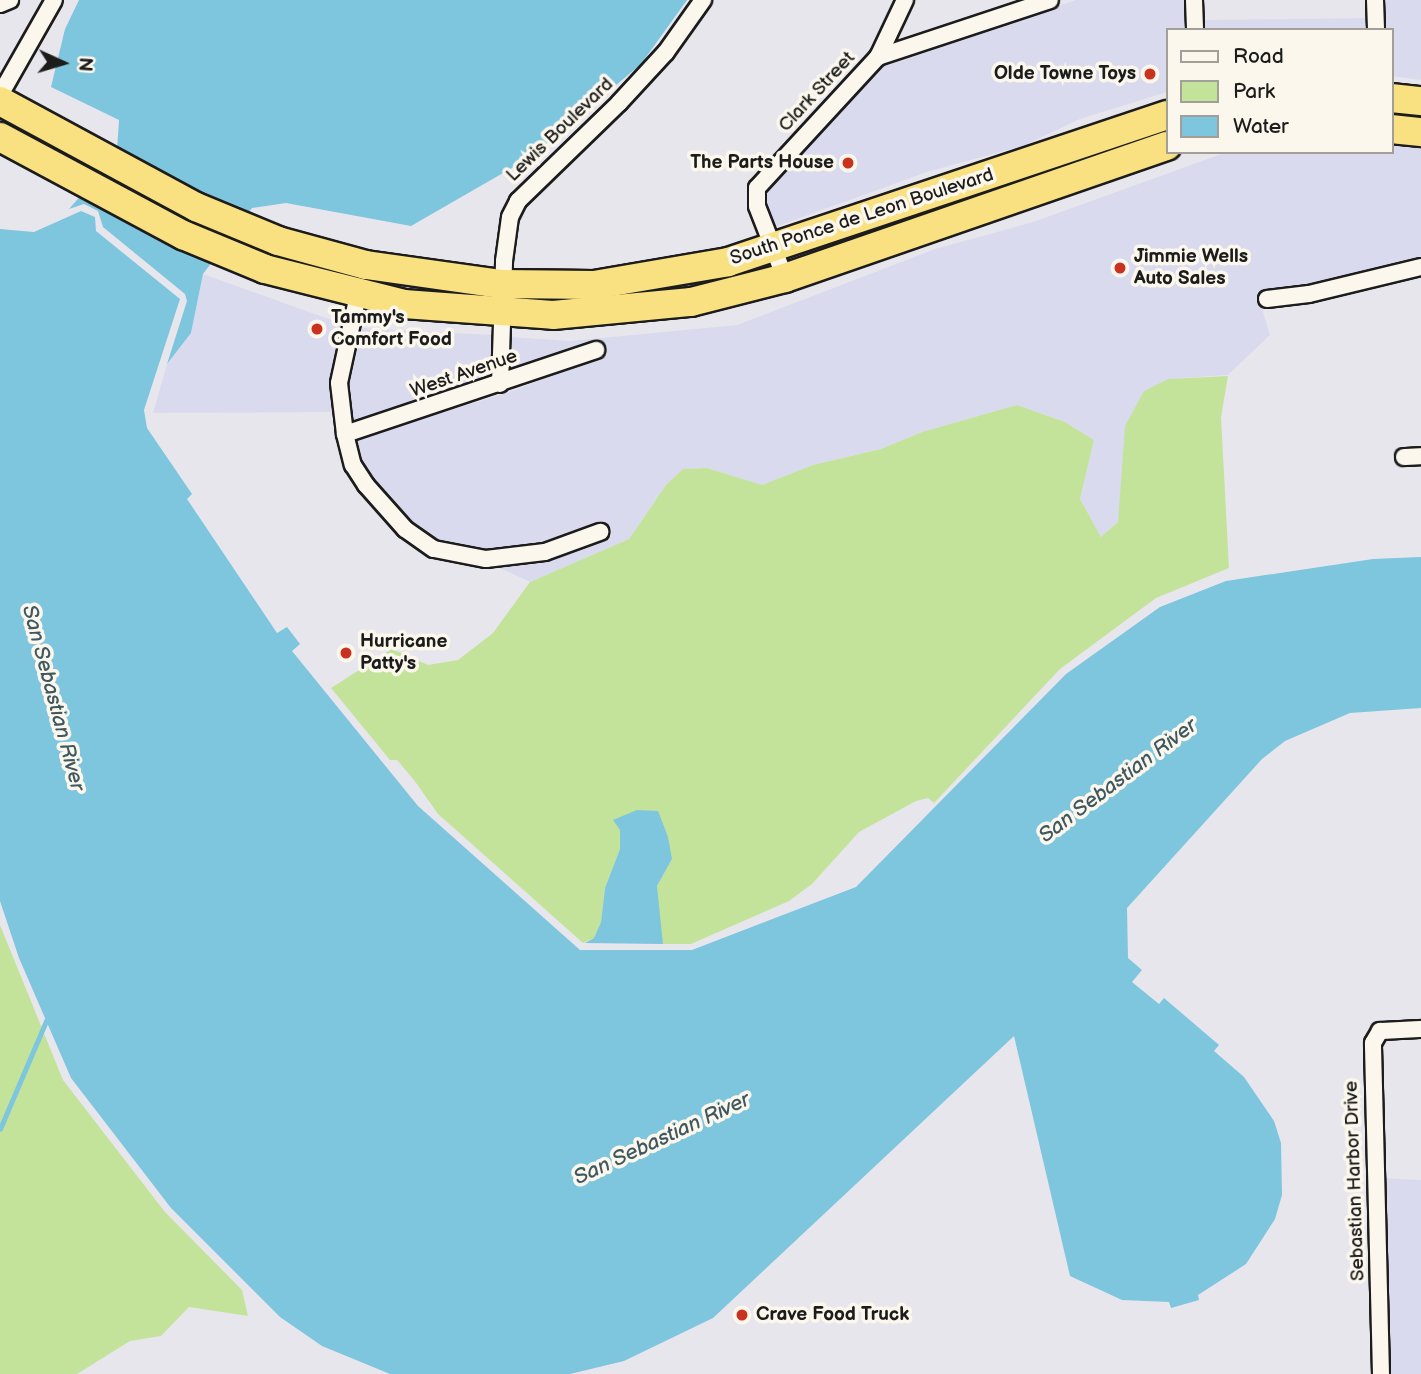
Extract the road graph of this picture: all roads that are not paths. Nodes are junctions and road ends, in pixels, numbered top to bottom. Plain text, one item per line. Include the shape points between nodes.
1 (10, 0) edge
2 (54, 0) edge
3 (704, 0) edge
4 (905, 0) edge
5 (1050, 0) edge
6 (1194, 0) edge
7 (1375, 0) edge
8 (0, 4) edge
9 (1195, 28) edge
10 (1376, 28) edge
11 (878, 57) junction
12 (0, 95) edge
13 (1393, 98) edge
14 (0, 101) edge
15 (1421, 101) edge
16 (1166, 115) edge
17 (1393, 128) edge
18 (1421, 132) edge
19 (0, 137) edge
20 (1166, 146) edge
21 (774, 249) junction
22 (1421, 267) edge
23 (785, 278) junction
24 (502, 284) junction
25 (358, 295) junction
26 (1267, 299) dead end
27 (501, 314) junction
28 (596, 350) dead end
29 (500, 384) junction
30 (345, 434) junction
31 (1421, 456) edge
32 (1404, 457) dead end
33 (600, 532) dead end
34 (1421, 1029) edge
35 (1381, 1374) edge

1 - 8 street
2 - 12 street
3 - 24 street, Lewis Boulevard via 666,52 619,103 518,201 507,235
4 - 11 street
5 - 11 street, Clark Street
6 - 9 street
7 - 10 street
11 - 21 street, Clark Street via 757,188 757,206
13 - 15 highway
14 - 24 highway, South Ponce de Leon Boulevard via 196,207 278,241 366,265
16 - 21 highway, South Ponce de Leon Boulevard
17 - 18 highway
19 - 25 highway, South Ponce de Leon Boulevard via 225,254
20 - 23 highway, South Ponce de Leon Boulevard
21 - 23 street, Clark Street
21 - 24 highway, South Ponce de Leon Boulevard via 686,271 594,285
22 - 26 street via 1309,294
23 - 27 highway, South Ponce de Leon Boulevard via 649,309
24 - 27 street, Lewis Boulevard
25 - 27 highway, South Ponce de Leon Boulevard
25 - 30 street via 339,383
27 - 29 street, Lewis Boulevard
28 - 29 street, West Avenue
29 - 30 street, West Avenue
30 - 33 street via 354,465 380,504 434,549 508,559 545,552
31 - 32 street
34 - 35 street, Sebastian Harbor Drive via 1380,1031 1373,1043

